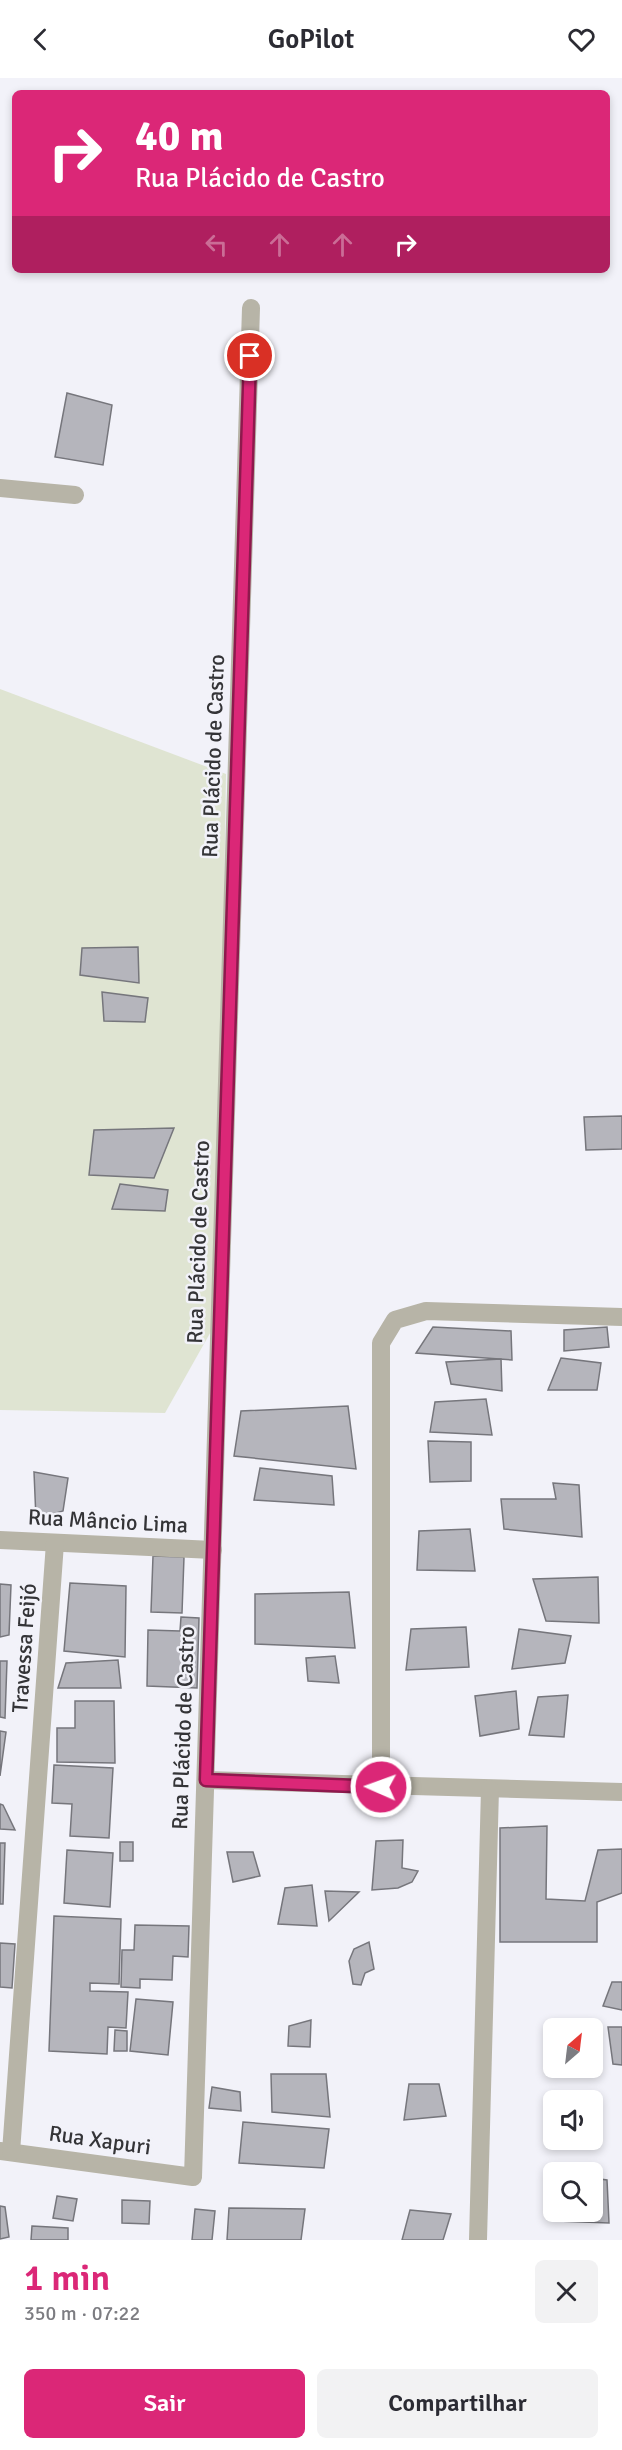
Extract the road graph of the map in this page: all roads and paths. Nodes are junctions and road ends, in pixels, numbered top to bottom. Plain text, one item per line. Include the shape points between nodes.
1 (251, 308) dead end
2 (0, 489) edge
3 (75, 495) dead end
4 (622, 1317) edge
5 (0, 1540) edge
6 (55, 1543) junction
7 (213, 1550) junction
8 (206, 1780) junction
9 (381, 1787) junction
10 (490, 1789) junction
11 (622, 1792) edge
12 (6, 2151) edge
13 (193, 2177) joint
14 (478, 2240) edge

1 - 7 street, Rua Plácido de Castro
2 - 3 street
4 - 9 street via 426,1311 395,1320 381,1343
5 - 6 street, Rua Mâncio Lima
6 - 7 street, Rua Mâncio Lima
6 - 12 street, Travessa Feijó
7 - 8 street, Rua Plácido de Castro
8 - 9 street
8 - 13 street, Rua Plácido de Castro
9 - 10 street
10 - 11 street
10 - 14 street
12 - 13 street, Rua Xapuri

